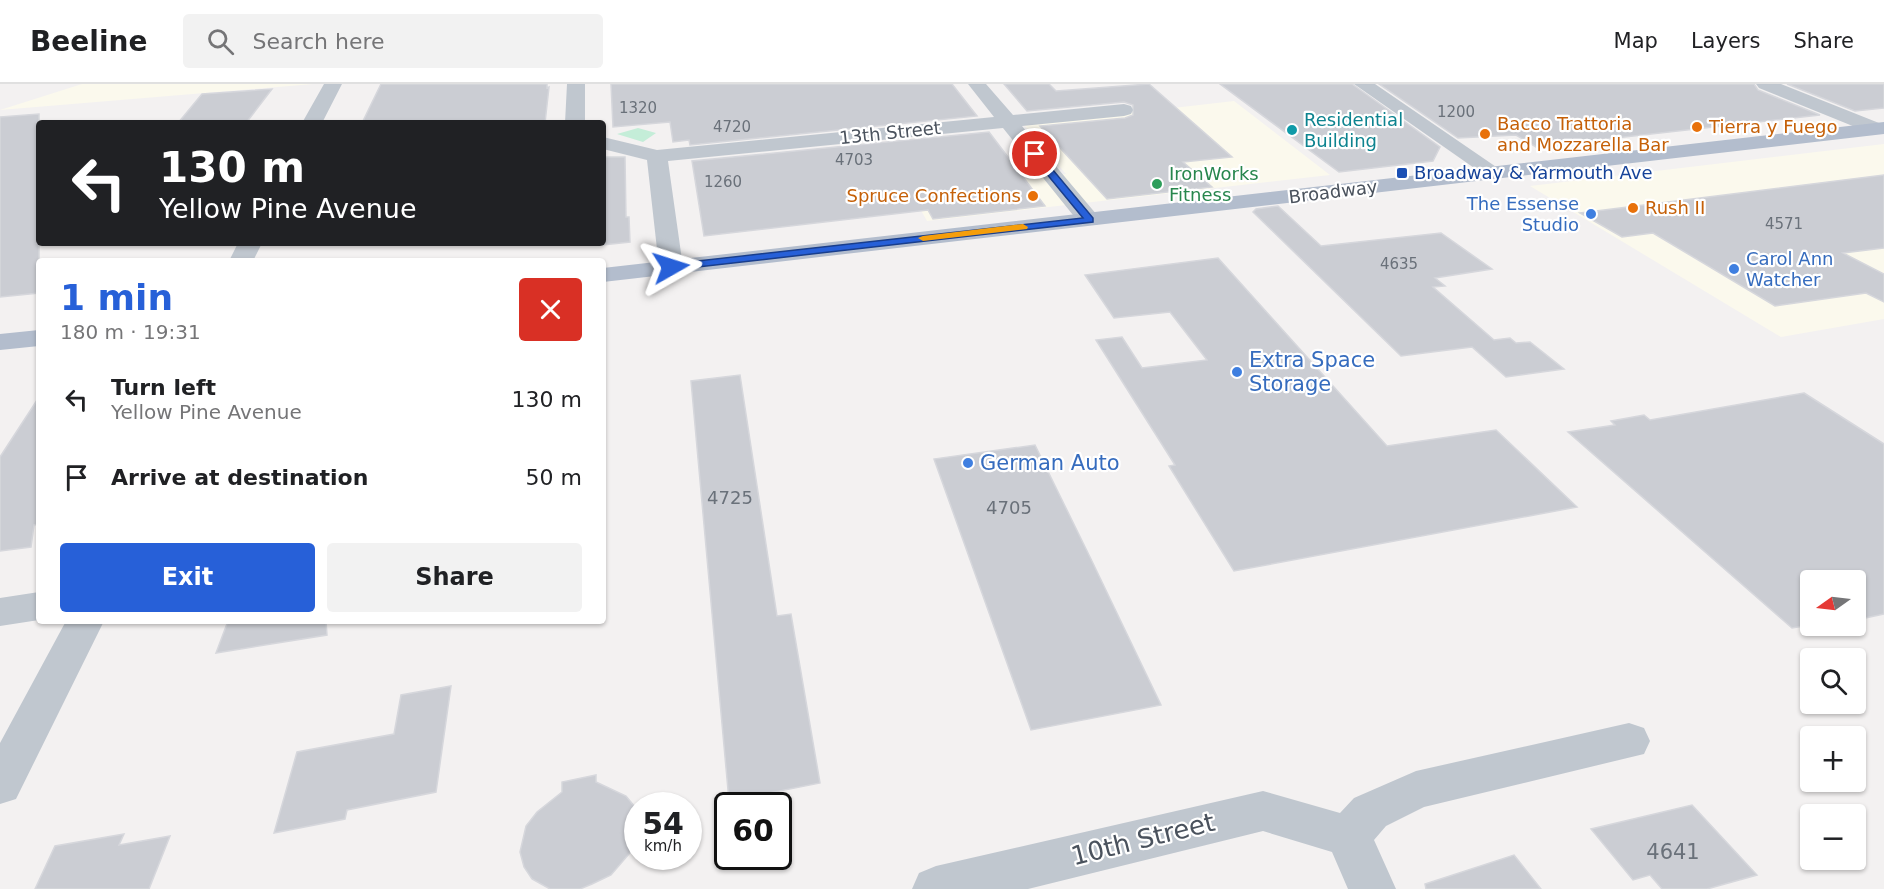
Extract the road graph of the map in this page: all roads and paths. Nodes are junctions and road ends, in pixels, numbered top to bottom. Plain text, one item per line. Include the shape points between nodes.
1 (333, 84) edge
2 (576, 84) edge
3 (977, 84) edge
4 (1363, 84) edge
5 (1765, 84) edge
6 (1124, 110) dead end
7 (314, 120) edge
8 (574, 120) edge
9 (1008, 121) junction
10 (1881, 129) edge
11 (606, 144) edge
12 (657, 156) junction
13 (1494, 173) junction
14 (1089, 220) junction
15 (671, 267) junction
16 (606, 275) edge
17 (36, 338) edge
18 (0, 342) edge
19 (36, 606) edge
20 (0, 612) edge
21 (83, 624) edge
22 (1629, 741) dead end
23 (0, 784) edge
24 (1359, 824) junction
25 (936, 889) edge
26 (1372, 889) edge

1 - 7 street
2 - 8 street
3 - 9 street
4 - 13 street
5 - 10 street
6 - 9 street, 13th Street
9 - 12 street, 13th Street
9 - 14 street
10 - 13 main road, Broadway
11 - 12 street, 13th Street
12 - 15 street
13 - 14 main road, Broadway
14 - 15 main road, Broadway
15 - 16 main road, Broadway
17 - 18 main road
19 - 20 street
21 - 23 street
22 - 24 street via 1416,789
24 - 25 street, 10th Street via 1263,811
24 - 26 street

